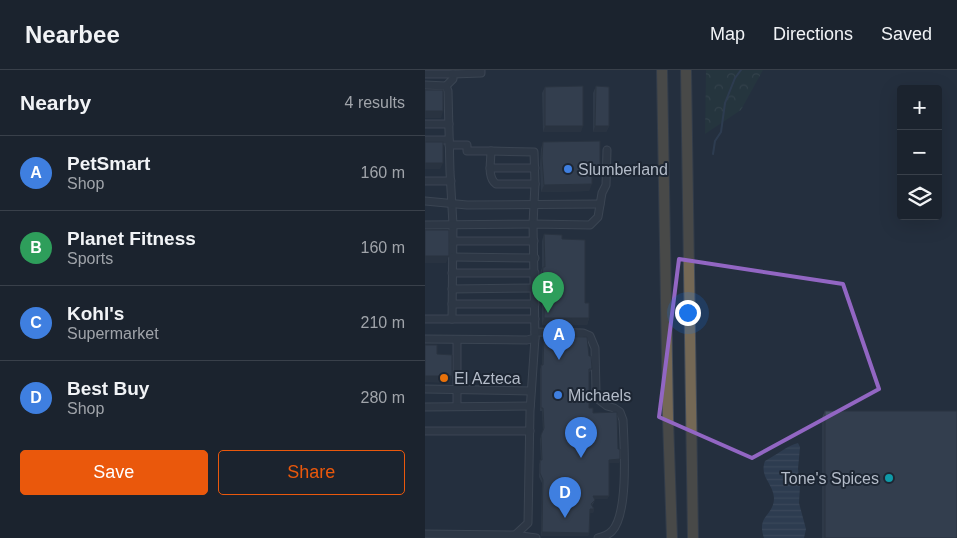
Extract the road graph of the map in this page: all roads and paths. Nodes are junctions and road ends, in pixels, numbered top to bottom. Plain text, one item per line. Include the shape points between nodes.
1 (481, 70) edge
2 (662, 70) edge
3 (686, 70) edge
4 (425, 74) edge
5 (453, 74) junction
6 (425, 86) edge
7 (447, 86) junction
8 (425, 124) edge
9 (449, 124) junction
10 (425, 140) edge
11 (449, 142) junction
12 (607, 150) dead end
13 (491, 151) junction
14 (490, 168) junction
15 (535, 168) junction
16 (451, 180) junction
17 (425, 181) edge
18 (535, 184) junction
19 (425, 201) edge
20 (451, 203) junction
21 (535, 204) junction
22 (600, 204) junction
23 (533, 224) junction
24 (425, 225) edge
25 (453, 225) junction
26 (453, 241) junction
27 (534, 241) junction
28 (453, 257) junction
29 (535, 258) junction
30 (453, 273) junction
31 (535, 273) junction
32 (452, 288) junction
33 (535, 288) junction
34 (452, 304) junction
35 (535, 304) junction
36 (425, 319) edge
37 (452, 319) junction
38 (535, 319) junction
39 (535, 335) junction
40 (425, 339) edge
41 (457, 340) junction
42 (425, 389) edge
43 (457, 390) junction
44 (531, 391) junction
45 (457, 406) junction
46 (530, 406) junction
47 (425, 407) edge
48 (425, 431) edge
49 (530, 431) junction
50 (425, 534) edge
51 (513, 536) edge
52 (536, 538) edge
53 (598, 538) edge
54 (671, 538) edge
55 (693, 538) edge

1 - 5 street via 481,73
2 - 54 highway
3 - 55 highway
4 - 5 street
5 - 7 street
6 - 7 street
7 - 9 street
8 - 9 street
9 - 11 street
10 - 11 street
11 - 13 street via 467,145 467,151
11 - 16 street
12 - 22 street via 606,185
13 - 14 street
13 - 15 street via 534,152
14 - 15 street
14 - 18 street via 491,179 496,184
15 - 18 street
16 - 17 street
16 - 20 street
18 - 21 street
19 - 20 street
20 - 21 street
20 - 25 street
21 - 22 street
21 - 23 street
22 - 23 street via 598,218 590,225
23 - 25 street
23 - 27 street
24 - 25 street
25 - 26 street
26 - 27 street
26 - 28 street
27 - 29 street
28 - 29 street
28 - 30 street
29 - 31 street
30 - 31 street
30 - 32 street
31 - 33 street
32 - 33 street
32 - 34 street
33 - 35 street
34 - 35 street
34 - 37 street
35 - 38 street
36 - 37 street
37 - 38 street
38 - 39 street
39 - 41 street via 527,340
39 - 44 street
39 - 53 street via 583,333 590,336 595,348 599,400 620,412 623,420 625,474 621,509 612,531
40 - 41 street
41 - 43 street
42 - 43 street
43 - 44 street
43 - 45 street
44 - 46 street
45 - 46 street
45 - 47 street
46 - 49 street
48 - 49 street
49 - 51 street via 528,523
50 - 51 street
51 - 52 street

